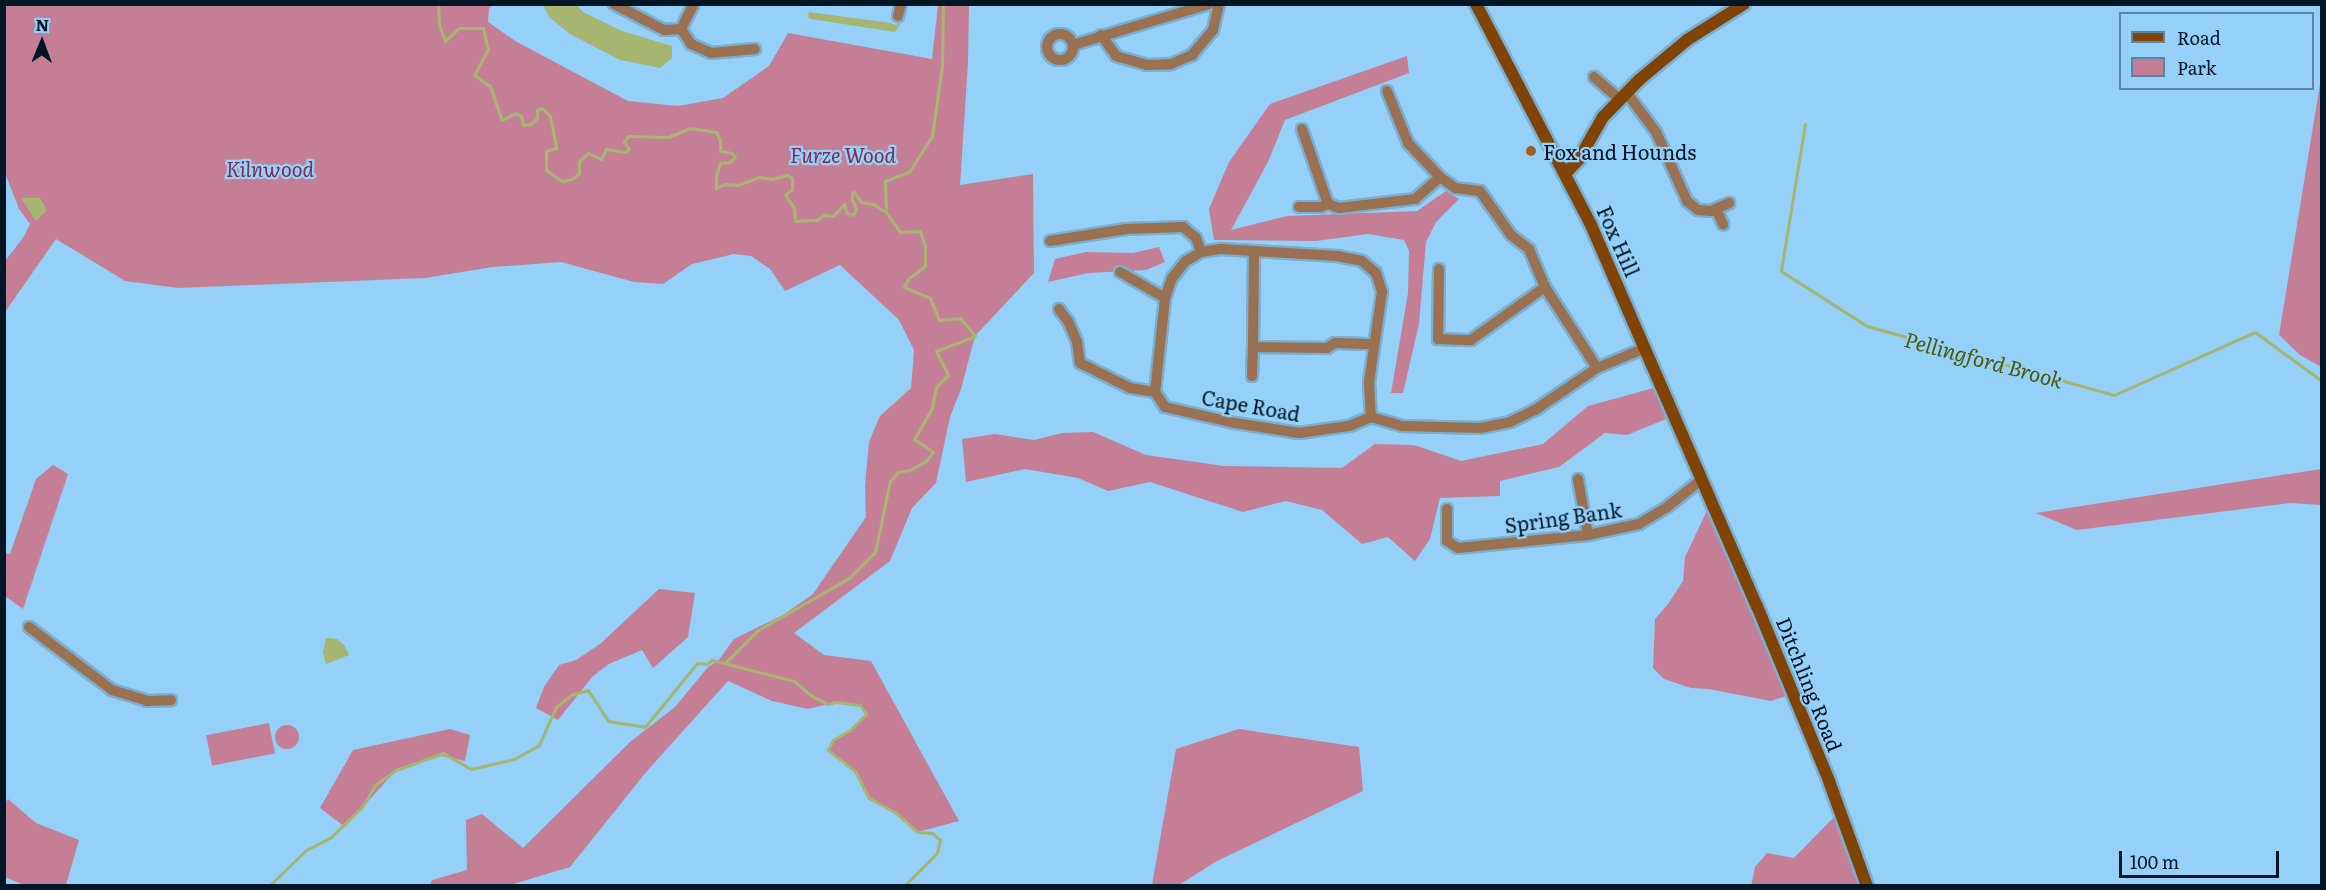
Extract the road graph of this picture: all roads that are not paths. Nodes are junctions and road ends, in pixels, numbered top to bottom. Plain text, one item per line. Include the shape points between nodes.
1 (614, 4) edge
2 (694, 4) edge
3 (1209, 4) edge
4 (1219, 4) edge
5 (1476, 4) edge
6 (1744, 4) edge
7 (681, 29) junction
8 (1101, 36) junction
9 (1073, 45) dead end
10 (755, 49) dead end
11 (1594, 77) dead end
12 (1387, 91) dead end
13 (1622, 96) junction
14 (1302, 129) dead end
15 (1566, 173) junction
16 (1440, 177) junction
17 (1729, 203) dead end
18 (1328, 204) junction
19 (1299, 207) dead end
20 (1716, 209) junction
21 (1723, 224) dead end
22 (1050, 241) dead end
23 (1254, 251) junction
24 (1201, 252) junction
25 (1438, 269) dead end
26 (1120, 272) dead end
27 (1545, 287) junction
28 (1164, 298) junction
29 (1059, 309) dead end
30 (1373, 344) junction
31 (1253, 347) junction
32 (1645, 348) junction
33 (1597, 368) junction
34 (1252, 376) dead end
35 (1155, 392) junction
36 (1371, 417) junction
37 (1578, 478) dead end
38 (1702, 479) junction
39 (1712, 500) joint
40 (1447, 509) dead end
41 (1588, 535) junction
42 (29, 627) dead end
43 (171, 700) dead end
44 (1867, 885) edge

1 - 7 street via 664,30
2 - 7 street
3 - 8 street
4 - 8 street via 1212,30 1192,55 1171,64 1148,65 1116,56
5 - 15 main road, Fox Hill
6 - 13 main road via 1687,40
7 - 10 street via 691,44 711,52
8 - 9 street
11 - 13 street
12 - 16 street via 1408,143
13 - 15 main road via 1603,117 1579,159
13 - 20 street via 1656,132 1687,201 1698,210
14 - 18 street
15 - 32 main road, Fox Hill
16 - 18 street via 1415,199 1339,208
16 - 27 street via 1455,188 1480,191 1511,236 1529,249
17 - 20 street
18 - 19 street
20 - 21 street
22 - 24 street via 1126,229 1183,227 1196,238
23 - 24 street
23 - 30 street via 1362,261 1376,273 1382,292
23 - 31 street
24 - 28 street via 1186,261 1172,278
25 - 27 street via 1438,339 1471,340
26 - 28 street
27 - 33 street
28 - 35 street
29 - 35 street, Cape Road via 1077,342 1080,363 1130,388
30 - 31 street
30 - 36 street
31 - 34 street
32 - 33 street
32 - 38 main road, Fox Hill
33 - 36 street via 1510,422 1480,428 1402,426
35 - 36 street, Cape Road via 1165,407 1299,434 1349,426
37 - 41 street
38 - 39 main road, Fox Hill
38 - 41 street, Spring Bank via 1639,524
39 - 44 main road, Ditchling Road via 1829,781
40 - 41 street, Spring Bank via 1448,541 1458,548
42 - 43 street via 112,690 147,701

